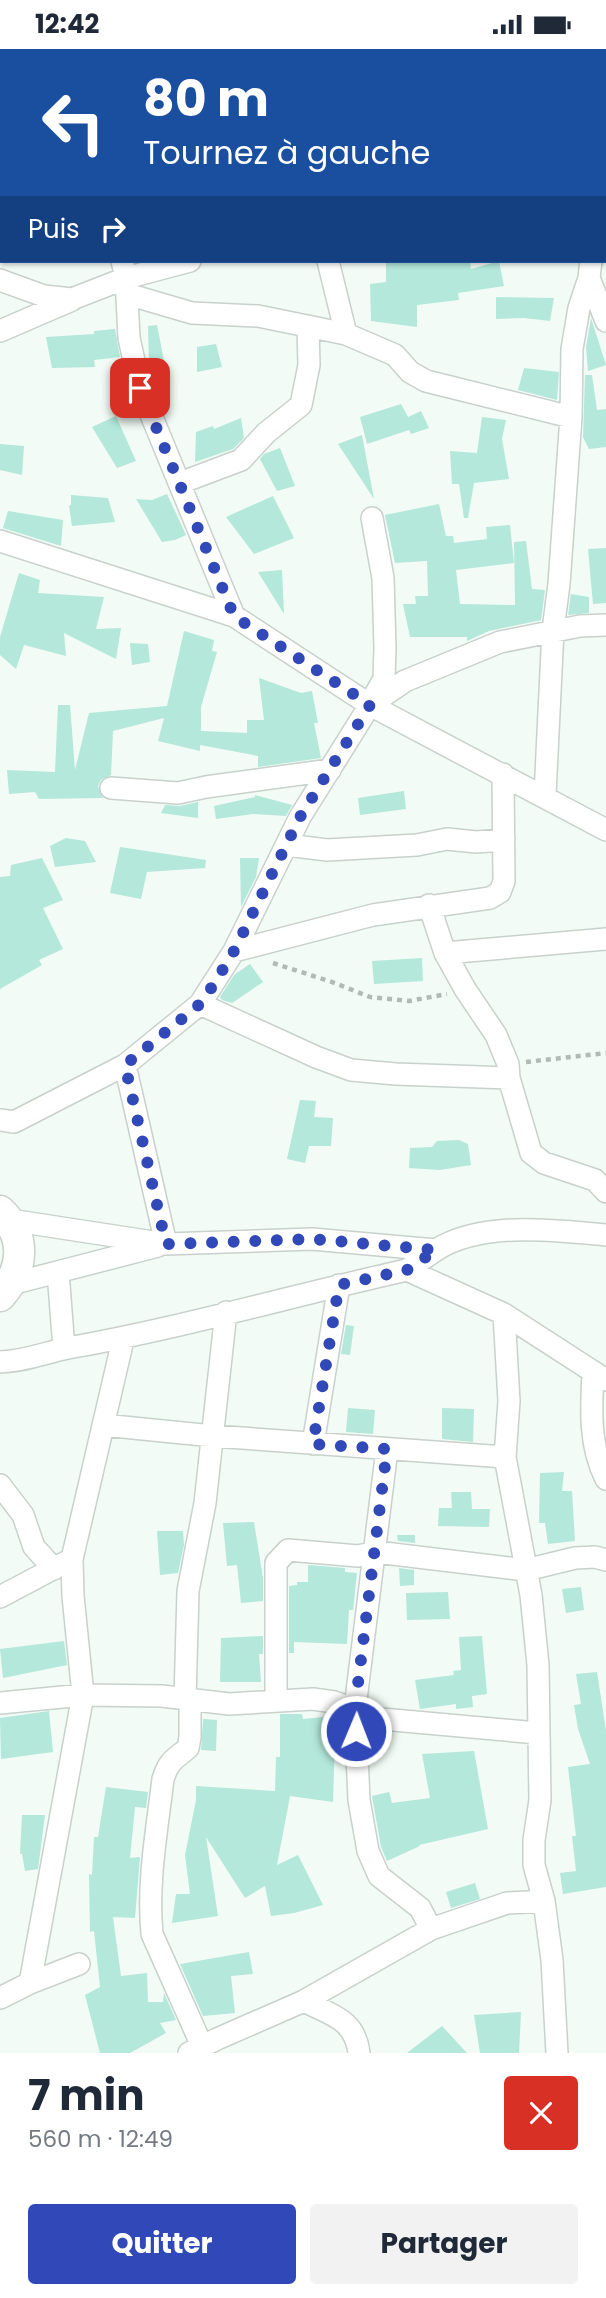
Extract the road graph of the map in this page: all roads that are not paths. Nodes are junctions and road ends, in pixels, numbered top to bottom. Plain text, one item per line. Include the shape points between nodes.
1 (182, 263) edge
2 (328, 263) edge
3 (590, 269) edge
4 (125, 278) edge
5 (0, 280) edge
6 (72, 299) junction
7 (606, 321) edge
8 (308, 326) junction
9 (0, 331) edge
10 (346, 334) junction
11 (571, 417) junction
12 (180, 483) junction
13 (372, 518) dead end
14 (0, 541) edge
15 (234, 616) junction
16 (606, 625) edge
17 (553, 630) junction
18 (370, 705) junction
19 (330, 770) junction
20 (503, 774) junction
21 (111, 789) dead end
22 (545, 795) junction
23 (606, 831) edge
24 (504, 840) junction
25 (287, 845) junction
26 (429, 905) junction
27 (606, 939) edge
28 (234, 951) junction
29 (445, 954) junction
30 (200, 1004) junction
31 (125, 1065) junction
32 (508, 1071) junction
33 (0, 1120) edge
34 (606, 1192) edge
35 (5, 1216) edge
36 (606, 1235) edge
37 (166, 1244) junction
38 (436, 1250) junction
39 (407, 1270) junction
40 (58, 1272) junction
41 (339, 1285) junction
42 (5, 1290) edge
43 (226, 1313) junction
44 (504, 1314) junction
45 (123, 1339) junction
46 (64, 1349) junction
47 (0, 1362) edge
48 (599, 1376) edge
49 (103, 1425) junction
50 (213, 1436) junction
51 (313, 1444) junction
52 (387, 1449) junction
53 (505, 1457) junction
54 (606, 1479) edge
55 (0, 1485) edge
56 (376, 1552) junction
57 (606, 1560) edge
58 (63, 1564) junction
59 (526, 1570) junction
60 (0, 1597) edge
61 (83, 1695) junction
62 (187, 1699) junction
63 (276, 1700) junction
64 (0, 1703) edge
65 (355, 1708) junction
66 (537, 1733) junction
67 (544, 1901) junction
68 (431, 1929) junction
69 (79, 1964) dead end
70 (30, 1983) junction
71 (0, 1998) edge
72 (304, 2001) junction
73 (196, 2050) edge
74 (359, 2053) edge
75 (557, 2053) edge

1 - 4 street
2 - 10 street
3 - 7 street
3 - 11 street via 573,339
4 - 6 street
4 - 8 street via 192,313
4 - 12 street via 140,388
5 - 6 street via 44,296
6 - 9 street
8 - 10 street
8 - 12 street via 309,365 301,405 241,460
10 - 11 street via 395,355 426,381
11 - 17 street
12 - 15 street
13 - 18 street via 383,578 384,679
14 - 15 street
15 - 18 street
16 - 17 street
17 - 18 street via 499,642 452,660 405,681
17 - 22 street
18 - 19 street
18 - 20 street
19 - 21 street via 178,793
19 - 25 street
20 - 22 street
20 - 24 street
22 - 23 street
24 - 25 street via 447,839 327,850
24 - 26 street via 500,892 490,898
25 - 28 street
26 - 28 street
26 - 29 street
27 - 29 street
28 - 30 street
29 - 32 street via 496,1035
30 - 31 street
30 - 32 street via 351,1070 396,1074
31 - 33 street via 14,1122
31 - 37 street
32 - 34 street via 520,1123 535,1159 595,1181
35 - 37 street
35 - 42 main road via 19,1241 19,1263
36 - 38 street via 529,1230 474,1235
37 - 38 street via 312,1239
37 - 40 street
38 - 39 street
39 - 41 street
39 - 44 street
40 - 42 street
40 - 46 street
41 - 43 street
41 - 51 street
43 - 45 street
43 - 50 street
44 - 48 street
44 - 53 street via 509,1401
45 - 46 street
45 - 49 street
46 - 47 street via 24,1361
48 - 54 street via 591,1424 595,1453
49 - 50 street
49 - 58 street
50 - 51 street
50 - 62 street via 188,1591
51 - 52 street
52 - 53 street
52 - 56 street
53 - 59 street
55 - 58 street via 23,1515 34,1547
56 - 59 street
56 - 63 street via 358,1556 288,1550 276,1563
56 - 65 street
57 - 59 street via 575,1558
58 - 60 street
58 - 61 street via 73,1596
59 - 66 street via 536,1635
61 - 62 street
61 - 64 street
61 - 70 street
62 - 63 street via 229,1704
62 - 73 street via 188,1748 175,1755 163,1779 150,1916
63 - 65 street via 313,1699
65 - 66 street via 382,1719
65 - 68 street via 359,1800 368,1851 379,1876 420,1908
66 - 67 street via 540,1800 534,1865
67 - 68 street via 507,1903
67 - 75 street
68 - 72 street
69 - 70 street
70 - 71 street
72 - 73 street
72 - 74 street via 345,2022 353,2031

